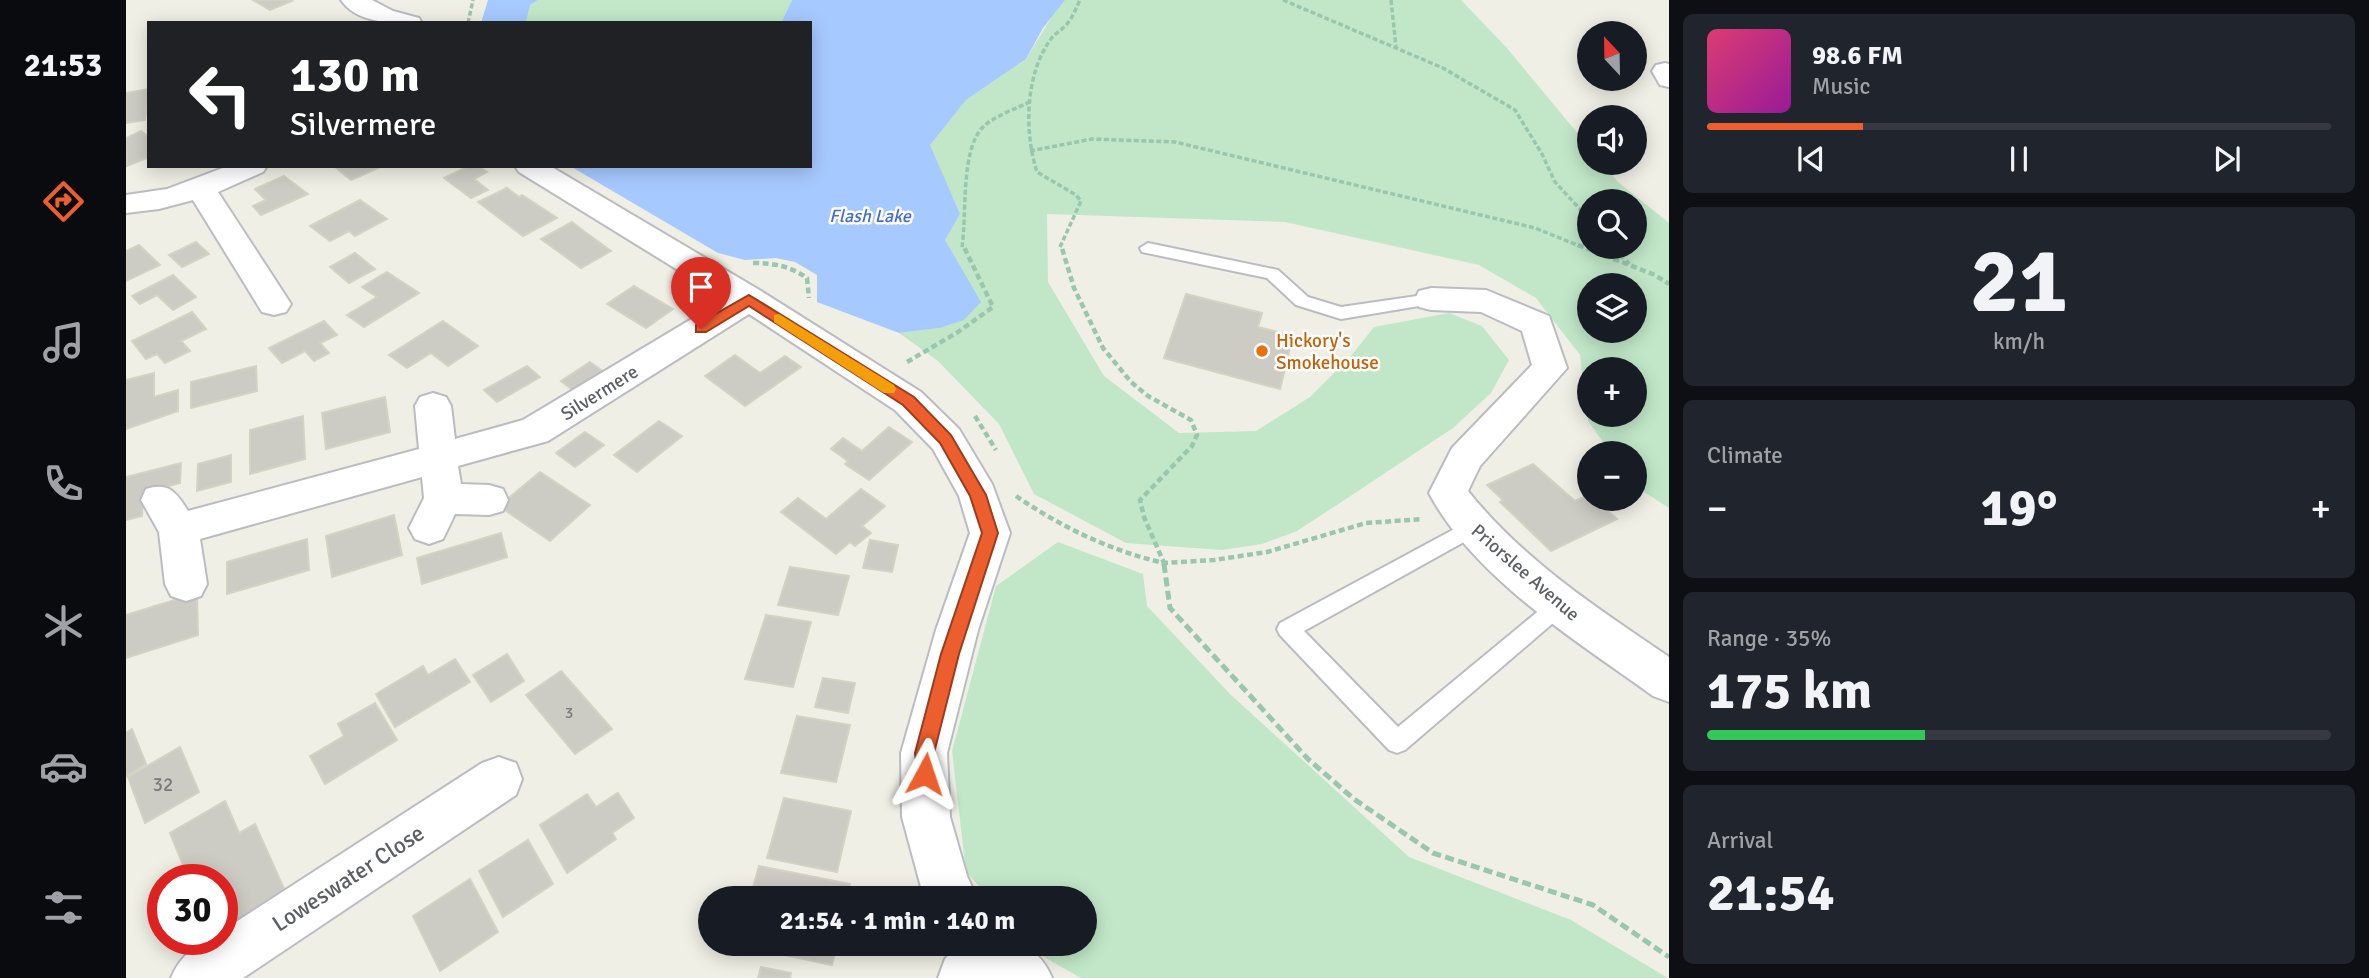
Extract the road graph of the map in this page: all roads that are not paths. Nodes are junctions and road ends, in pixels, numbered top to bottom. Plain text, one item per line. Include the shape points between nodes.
1 (353, 0) edge
2 (403, 21) edge
3 (248, 168) edge
4 (532, 168) edge
5 (201, 189) junction
6 (126, 204) edge
7 (1148, 248) dead end
8 (749, 299) junction
9 (1431, 299) joint
10 (274, 304) dead end
11 (433, 405) dead end
12 (437, 458) junction
13 (489, 500) dead end
14 (1469, 524) junction
15 (186, 584) dead end
16 (1560, 605) junction
17 (1669, 682) edge
18 (499, 779) dead end
19 (945, 886) edge
20 (197, 978) edge

1 - 2 street
3 - 5 street
4 - 8 street
5 - 6 street via 149,204
5 - 10 street
7 - 9 lane via 1272,274 1302,301 1341,313
8 - 12 street, Silvermere via 535,431
8 - 19 street via 908,401 946,439 978,495 990,533 957,630 924,753 926,817
9 - 14 street, Priorslee Avenue via 1486,301 1537,324 1550,368 1465,458 1448,493
11 - 12 street
12 - 13 street via 436,513
12 - 15 street, Silvermere via 169,514
14 - 16 street, Priorslee Avenue
14 - 16 lane via 1288,629 1397,742
16 - 17 street, Priorslee Avenue
18 - 20 street, Loweswater Close

